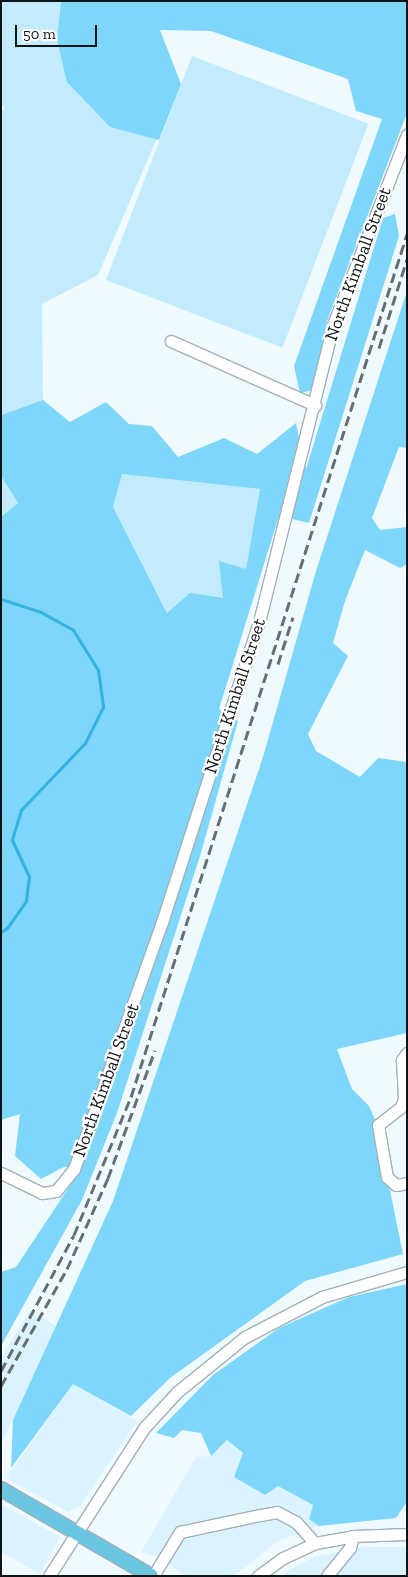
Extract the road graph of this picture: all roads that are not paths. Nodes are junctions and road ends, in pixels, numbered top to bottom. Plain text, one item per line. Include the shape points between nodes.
1 (407, 135) edge
2 (171, 341) dead end
3 (315, 405) junction
4 (407, 1053) edge
5 (1, 1173) edge
6 (407, 1183) edge
7 (407, 1272) edge
8 (3, 1494) edge
9 (75, 1531) junction
10 (407, 1534) edge
11 (353, 1536) junction
12 (315, 1543) junction
13 (335, 1574) edge
14 (147, 1575) edge
15 (49, 1576) edge
16 (258, 1576) edge

1 - 3 street, North Kimball Street via 334,322
2 - 3 street
3 - 5 street, North Kimball Street via 260,618 162,922 74,1169 56,1191 42,1192
4 - 6 street via 402,1060 404,1099 401,1107 378,1125 387,1177 396,1185
7 - 9 street via 322,1297 245,1337 177,1392 144,1428
8 - 9 main road
9 - 14 main road
9 - 15 street
10 - 11 street
11 - 12 street
11 - 13 street
12 - 14 street via 296,1522 277,1512 260,1515 180,1532
12 - 16 street via 283,1558

